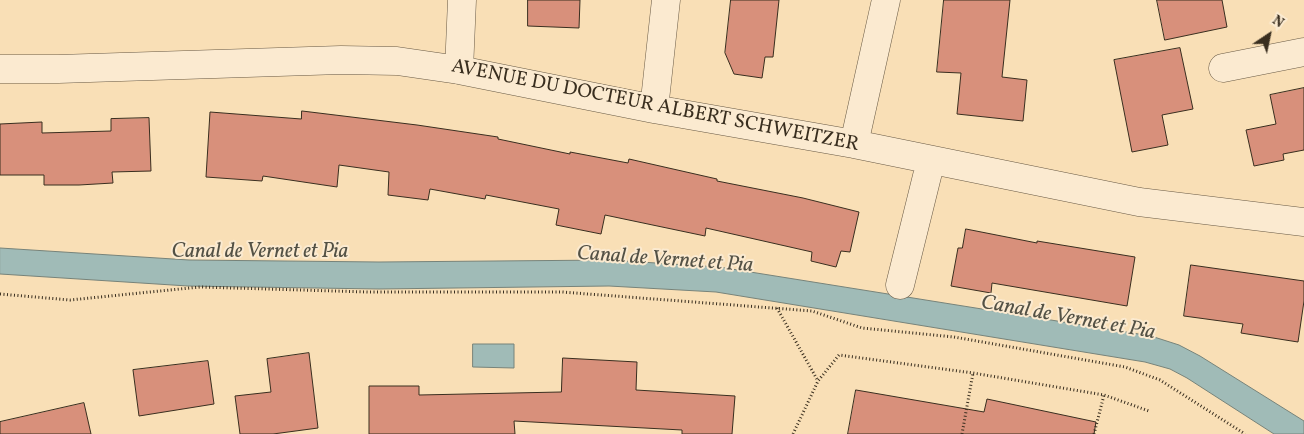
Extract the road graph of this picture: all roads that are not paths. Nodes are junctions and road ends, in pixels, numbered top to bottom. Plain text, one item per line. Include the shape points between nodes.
1 (462, 0) edge
2 (666, 0) edge
3 (886, 0) edge
4 (1304, 52) edge
5 (1223, 68) dead end
6 (0, 69) edge
7 (459, 70) junction
8 (654, 109) junction
9 (854, 144) junction
10 (932, 160) junction
11 (1304, 222) edge
12 (900, 285) dead end

1 - 7 street
2 - 8 street
3 - 9 street
4 - 5 street
6 - 7 street, AVENUE DU DOCTEUR ALBERT SCHWEITZER via 341,60 397,62
7 - 8 street, AVENUE DU DOCTEUR ALBERT SCHWEITZER
8 - 9 street, AVENUE DU DOCTEUR ALBERT SCHWEITZER
9 - 10 street, AVENUE DU DOCTEUR ALBERT SCHWEITZER
10 - 11 street, AVENUE DU DOCTEUR ALBERT SCHWEITZER via 1139,202
10 - 12 street

